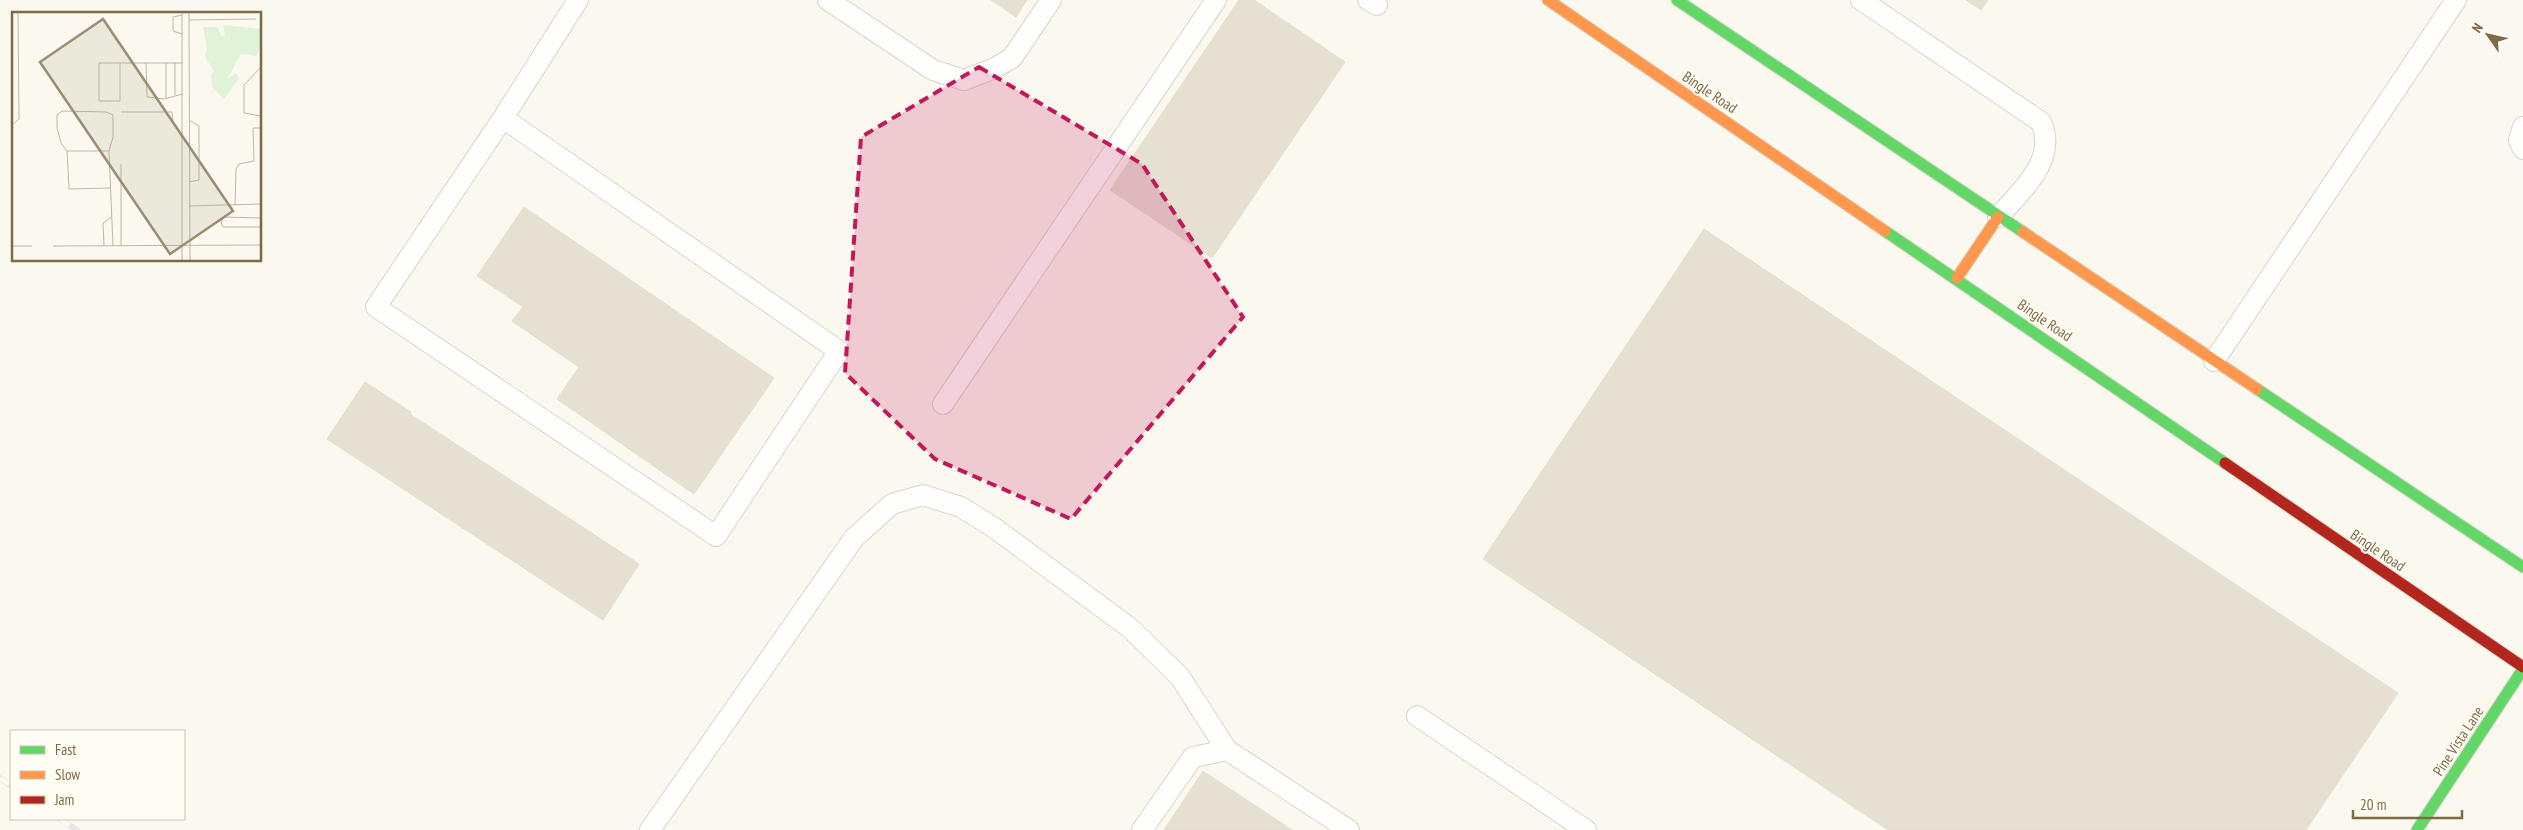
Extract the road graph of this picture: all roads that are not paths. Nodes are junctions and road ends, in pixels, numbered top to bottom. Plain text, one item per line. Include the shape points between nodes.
1 (578, 0) edge
2 (828, 0) edge
3 (1051, 0) edge
4 (1216, 0) edge
5 (1548, 0) edge
6 (1677, 0) edge
7 (1861, 0) edge
8 (2456, 0) edge
9 (503, 118) junction
10 (2523, 127) edge
11 (2523, 150) edge
12 (1998, 217) junction
13 (1956, 278) junction
14 (2214, 361) junction
15 (943, 404) dead end
16 (2523, 567) edge
17 (2523, 668) edge
18 (1417, 716) dead end
19 (1227, 750) junction
20 (650, 830) edge
21 (1142, 830) edge
22 (1349, 830) edge
23 (1586, 830) edge
24 (2417, 830) edge

1 - 9 lane
2 - 3 lane via 933,70 964,80 1012,58
4 - 15 lane
5 - 13 main road, Bingle Road
6 - 12 main road
7 - 12 lane via 2041,122 2046,141 2042,162
8 - 14 lane
9 - 9 lane via 376,306 716,536 840,350
10 - 11 lane via 2519,140
12 - 13 main road
12 - 14 main road
13 - 17 main road, Bingle Road
14 - 16 main road
17 - 24 main road, Pine Vista Lane
18 - 23 lane
19 - 20 lane via 1180,677 1130,628 993,527 960,507 923,495 892,504 854,538
19 - 21 lane via 1193,757
19 - 22 lane

